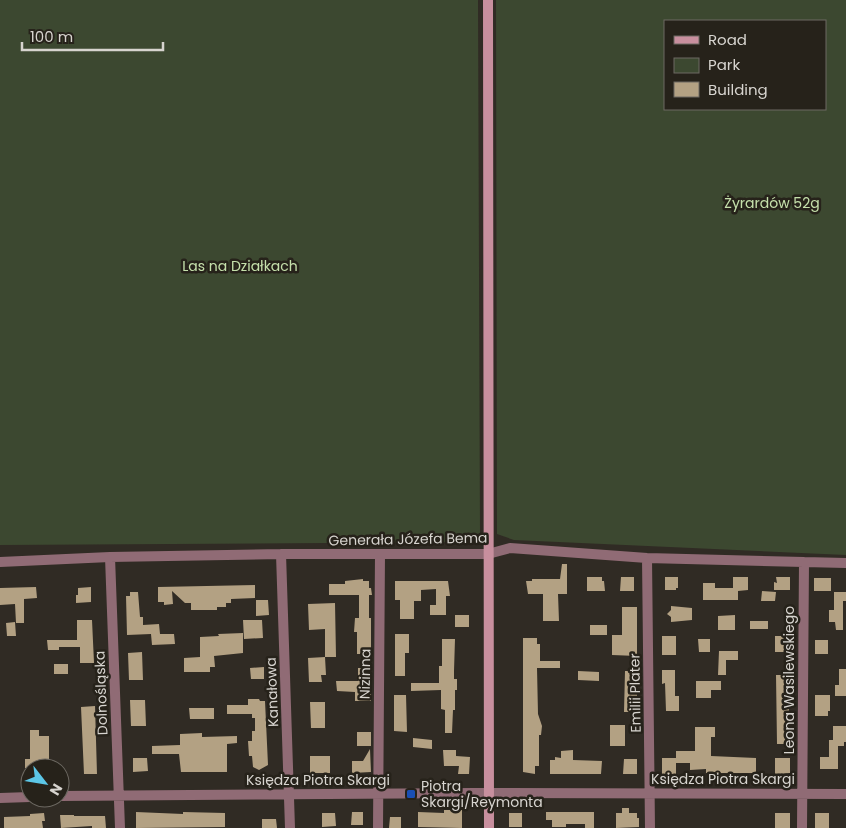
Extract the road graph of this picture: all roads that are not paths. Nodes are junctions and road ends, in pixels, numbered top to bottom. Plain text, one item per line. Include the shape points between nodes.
1 (488, 0) edge
2 (281, 554) junction
3 (380, 554) junction
4 (488, 554) junction
5 (110, 557) junction
6 (647, 558) junction
7 (0, 562) edge
8 (804, 562) junction
9 (846, 563) edge
10 (289, 793) junction
11 (490, 793) junction
12 (650, 793) junction
13 (378, 794) junction
14 (802, 794) junction
15 (846, 794) edge
16 (119, 795) junction
17 (70, 796) edge
18 (20, 797) edge
19 (0, 798) edge
20 (120, 828) edge
21 (290, 828) edge
22 (378, 828) edge
23 (489, 828) edge
24 (650, 828) edge
25 (802, 828) edge

1 - 4 main road
2 - 3 street, Generała Józefa Bema
2 - 5 street, Generała Józefa Bema
2 - 10 street, Kanałowa
3 - 4 street, Generała Józefa Bema
3 - 13 street, Nizinna
4 - 6 street, Generała Józefa Bema via 510,548
4 - 11 main road
5 - 7 street, Generała Józefa Bema
5 - 16 street, Dolnośląska
6 - 8 street, Generała Józefa Bema
6 - 12 street, Emilii Plater
8 - 9 street, Generała Józefa Bema
8 - 14 street, Leona Wasilewskiego
10 - 13 street, Księdza Piotra Skargi
10 - 16 street, Księdza Piotra Skargi
10 - 21 street, Kanałowa
11 - 12 street, Księdza Piotra Skargi
11 - 13 street, Księdza Piotra Skargi
11 - 23 main road
12 - 14 street, Księdza Piotra Skargi
12 - 24 street, Emilii Plater
13 - 22 street, Nizinna
14 - 15 street, Księdza Piotra Skargi
14 - 25 street, Leona Wasilewskiego
16 - 17 street, Księdza Piotra Skargi
16 - 20 street, Dolnośląska
18 - 19 street

